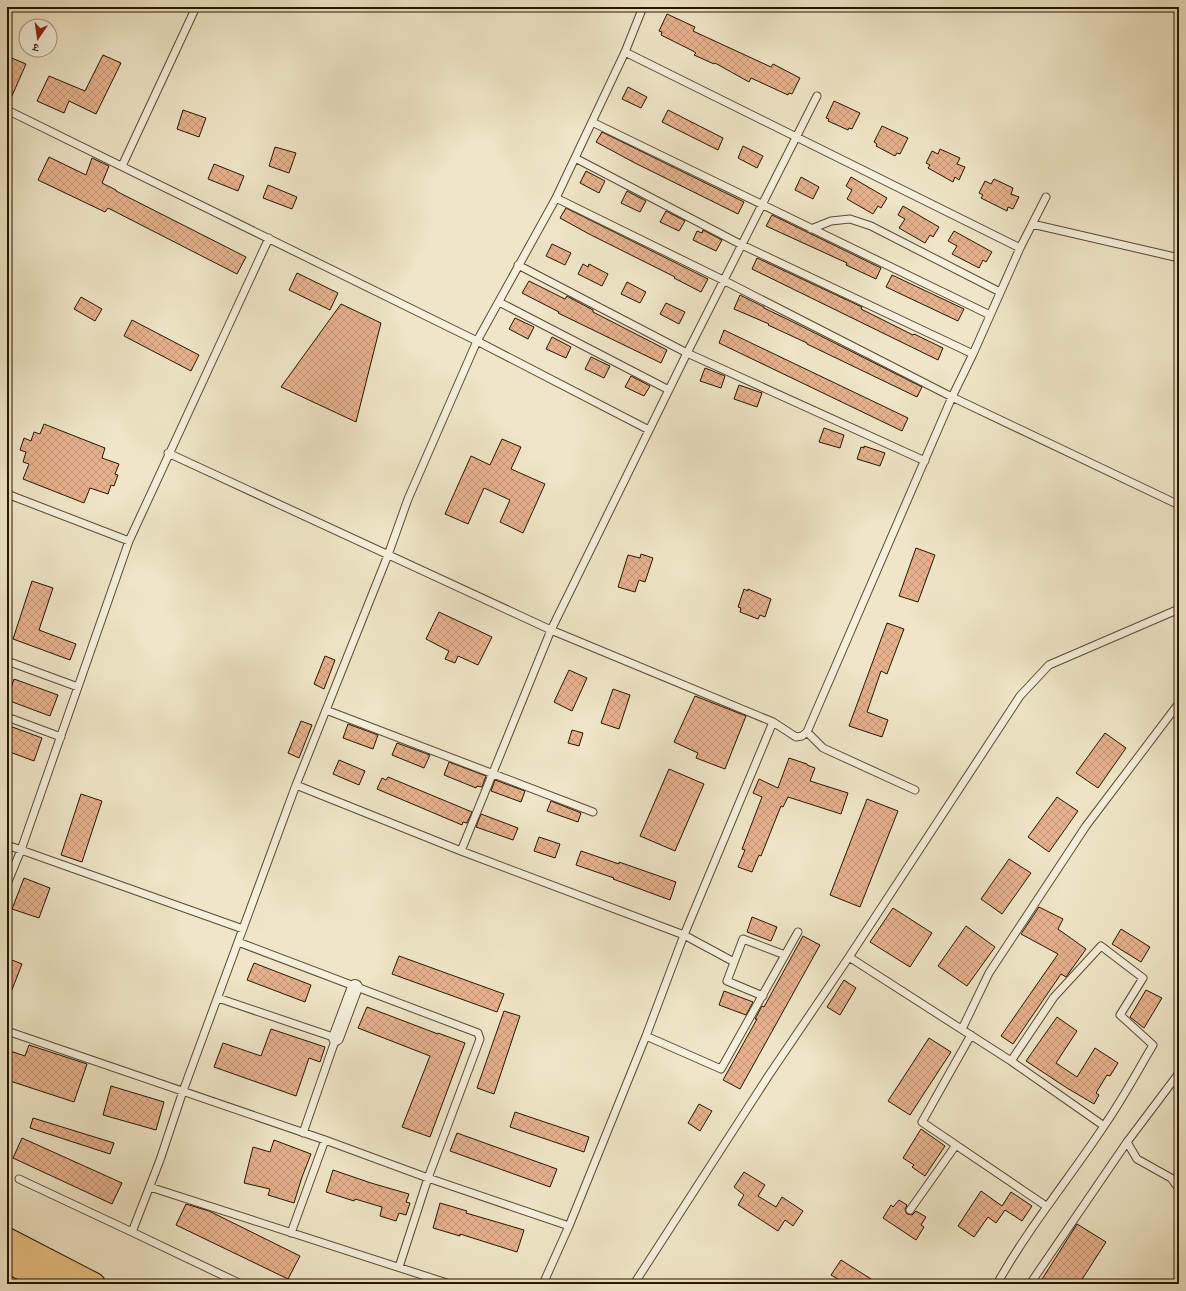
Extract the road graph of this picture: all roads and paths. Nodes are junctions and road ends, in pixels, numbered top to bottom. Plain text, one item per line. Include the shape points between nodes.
1 (196, 7) edge
2 (643, 7) edge
3 (625, 52) junction
4 (817, 96) dead end
5 (7, 110) edge
6 (592, 122) junction
7 (797, 138) junction
8 (575, 158) junction
9 (122, 166) junction
10 (1046, 197) dead end
11 (556, 198) junction
12 (762, 205) junction
13 (1032, 224) junction
14 (811, 229) junction
15 (269, 238) junction
16 (742, 245) junction
17 (1020, 248) junction
18 (1179, 258) edge
19 (518, 265) junction
20 (723, 280) junction
21 (1000, 292) junction
22 (499, 302) junction
23 (990, 315) junction
24 (477, 341) junction
25 (687, 353) junction
26 (973, 354) junction
27 (669, 390) junction
28 (952, 397) junction
29 (649, 430) junction
30 (168, 453) junction
31 (925, 461) junction
32 (7, 494) edge
33 (1179, 506) edge
34 (129, 541) junction
35 (388, 555) junction
36 (1179, 609) edge
37 (551, 630) junction
38 (7, 661) edge
39 (78, 687) junction
40 (1179, 703) edge
41 (326, 710) junction
42 (7, 717) edge
43 (773, 722) junction
44 (807, 732) junction
45 (60, 737) junction
46 (492, 774) junction
47 (296, 786) junction
48 (915, 790) dead end
49 (593, 812) dead end
50 (7, 845) edge
51 (21, 850) junction
52 (461, 851) junction
53 (7, 884) edge
54 (243, 929) junction
55 (798, 932) dead end
56 (684, 935) junction
57 (238, 942) junction
58 (785, 956) junction
59 (849, 957) junction
60 (734, 962) junction
61 (355, 987) junction
62 (762, 996) junction
63 (218, 998) junction
64 (962, 1029) junction
65 (7, 1031) edge
66 (971, 1035) junction
67 (646, 1036) junction
68 (336, 1038) junction
69 (1011, 1061) junction
70 (1179, 1073) edge
71 (183, 1091) junction
72 (1104, 1126) junction
73 (303, 1133) junction
74 (325, 1140) junction
75 (1127, 1142) junction
76 (956, 1145) junction
77 (428, 1178) junction
78 (19, 1179) dead end
79 (1176, 1185) dead end
80 (150, 1186) junction
81 (1046, 1206) junction
82 (910, 1210) dead end
83 (569, 1226) junction
84 (132, 1232) junction
85 (292, 1232) junction
86 (7, 1239) edge
87 (7, 1261) edge
88 (399, 1267) junction
89 (51, 1284) edge
90 (94, 1284) edge
91 (241, 1284) edge
92 (450, 1284) edge
93 (543, 1284) edge
94 (634, 1284) edge
95 (997, 1284) edge
96 (1030, 1284) edge

1 - 9 lane
2 - 3 lane
3 - 6 lane
3 - 7 lane
4 - 7 lane
5 - 9 lane
6 - 8 lane
6 - 12 lane
7 - 12 lane
7 - 17 lane
8 - 11 lane
8 - 16 lane
9 - 15 lane
10 - 13 lane
11 - 19 lane
11 - 20 lane
12 - 14 lane
12 - 16 lane
13 - 17 lane
13 - 18 lane
14 - 21 lane via 831,221 850,219 871,226
14 - 23 lane
15 - 24 lane
15 - 30 lane
16 - 20 lane
16 - 26 lane
17 - 21 lane
19 - 22 lane
19 - 25 lane
20 - 25 lane
20 - 28 lane
21 - 23 lane
22 - 24 lane
22 - 27 lane
23 - 26 lane
24 - 29 lane
24 - 35 lane via 408,499
25 - 27 lane
25 - 31 lane
26 - 28 lane
27 - 29 lane
28 - 31 lane
28 - 33 lane
29 - 37 lane
30 - 34 lane
30 - 35 lane
31 - 44 lane
32 - 34 lane
34 - 39 lane
35 - 37 lane
35 - 41 lane
36 - 59 lane via 1050,665 1020,696
37 - 43 lane
37 - 46 lane
38 - 39 lane
39 - 45 lane
40 - 64 lane via 1082,832 988,973
41 - 46 lane
41 - 47 lane
42 - 45 lane
43 - 44 lane via 796,737
43 - 56 lane
44 - 48 lane via 823,748
45 - 51 lane
46 - 49 lane
46 - 52 lane
47 - 52 lane
47 - 54 lane
50 - 51 lane
51 - 53 lane
51 - 54 lane
52 - 56 lane
54 - 57 lane
55 - 58 lane
56 - 60 lane
56 - 67 lane
57 - 61 lane
57 - 63 lane
58 - 60 lane via 743,939
58 - 62 lane
59 - 64 lane
59 - 94 lane via 769,1075
60 - 62 lane via 727,981
61 - 68 street
61 - 77 lane via 478,1033 480,1039
62 - 67 lane via 721,1069
63 - 68 lane
63 - 71 lane
64 - 66 lane
65 - 71 lane
66 - 69 lane
66 - 76 lane via 922,1122
67 - 83 lane
68 - 73 lane
69 - 72 lane
69 - 72 lane via 1054,997 1101,946 1143,978 1120,1015 1153,1045
70 - 75 lane
71 - 73 lane
71 - 80 lane
72 - 81 lane
73 - 74 lane
74 - 77 lane
74 - 85 lane
75 - 79 lane via 1137,1159 1171,1178
75 - 96 lane
76 - 81 lane
76 - 82 lane
77 - 83 lane
77 - 88 lane
78 - 84 lane
80 - 84 lane
80 - 85 lane
81 - 95 lane
83 - 93 lane
84 - 91 lane
85 - 88 lane
86 - 90 main road
87 - 89 main road
88 - 92 lane

